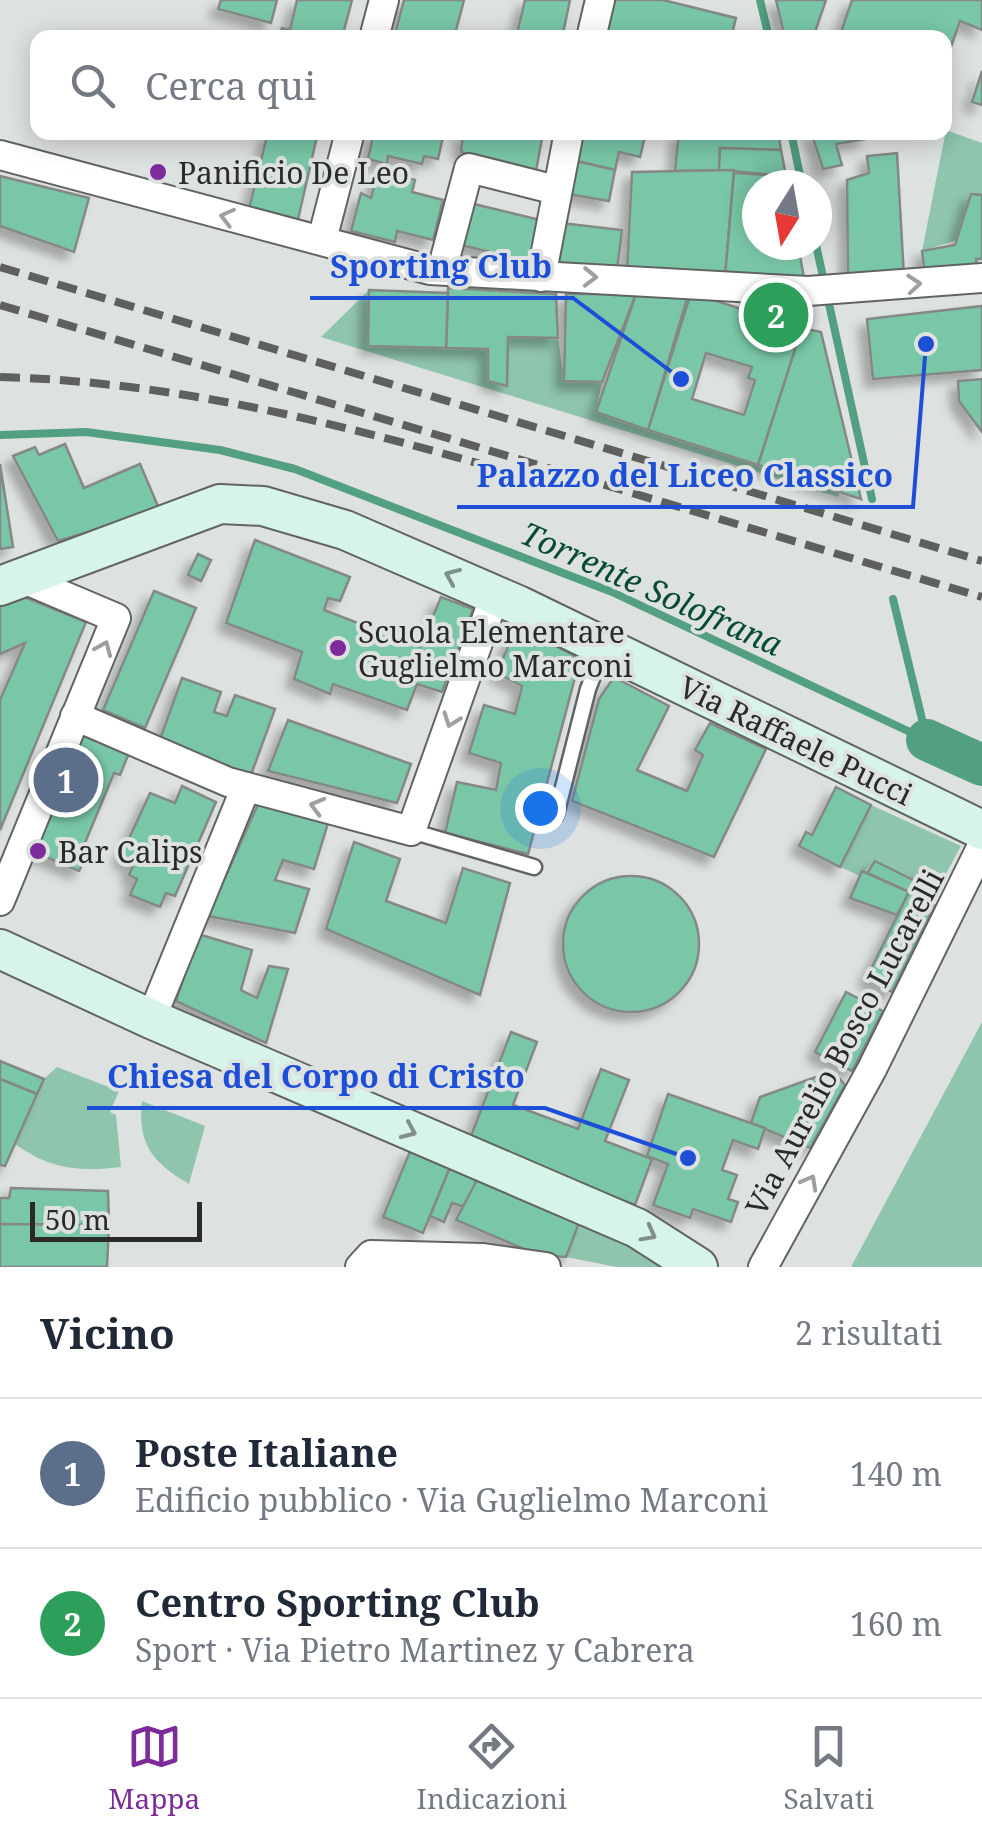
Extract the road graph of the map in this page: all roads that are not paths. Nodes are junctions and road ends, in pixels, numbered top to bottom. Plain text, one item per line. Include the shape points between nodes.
1 (384, 0) edge
2 (600, 0) edge
3 (376, 30) edge
4 (593, 30) edge
5 (348, 140) edge
6 (567, 140) edge
7 (0, 155) edge
8 (556, 190) junction
9 (322, 240) junction
10 (442, 270) junction
11 (541, 277) junction
12 (982, 278) edge
13 (12, 582) edge
14 (496, 595) junction
15 (604, 646) junction
16 (76, 716) junction
17 (246, 788) junction
18 (556, 815) dead end
19 (411, 831) junction
20 (981, 846) edge
21 (534, 867) dead end
22 (0, 900) edge
23 (0, 949) edge
24 (151, 1020) junction
25 (360, 1267) edge
26 (546, 1267) edge
27 (698, 1267) edge
28 (762, 1267) edge

1 - 3 street
2 - 4 street
5 - 9 street
6 - 8 street
9 -> 7 street
8 - 10 street via 469,168
8 - 11 street
9 - 10 street
10 - 11 street
11 -> 12 street via 808,291
14 -> 13 main road, Via Raffaele Pucci via 345,530 263,506 220,504
16 -> 13 street via 116,618
14 - 15 main road, Via Raffaele Pucci
14 -> 19 street
15 - 18 lane
15 - 20 main road, Via Raffaele Pucci
16 - 17 street
16 - 22 street
19 -> 17 street
17 - 24 street
19 - 21 lane
28 -> 20 street, Via Aurelio Bosco Lucarelli via 872,1069
23 - 24 main road via 51,980
24 -> 27 main road via 637,1228
25 - 26 street via 372,1255

